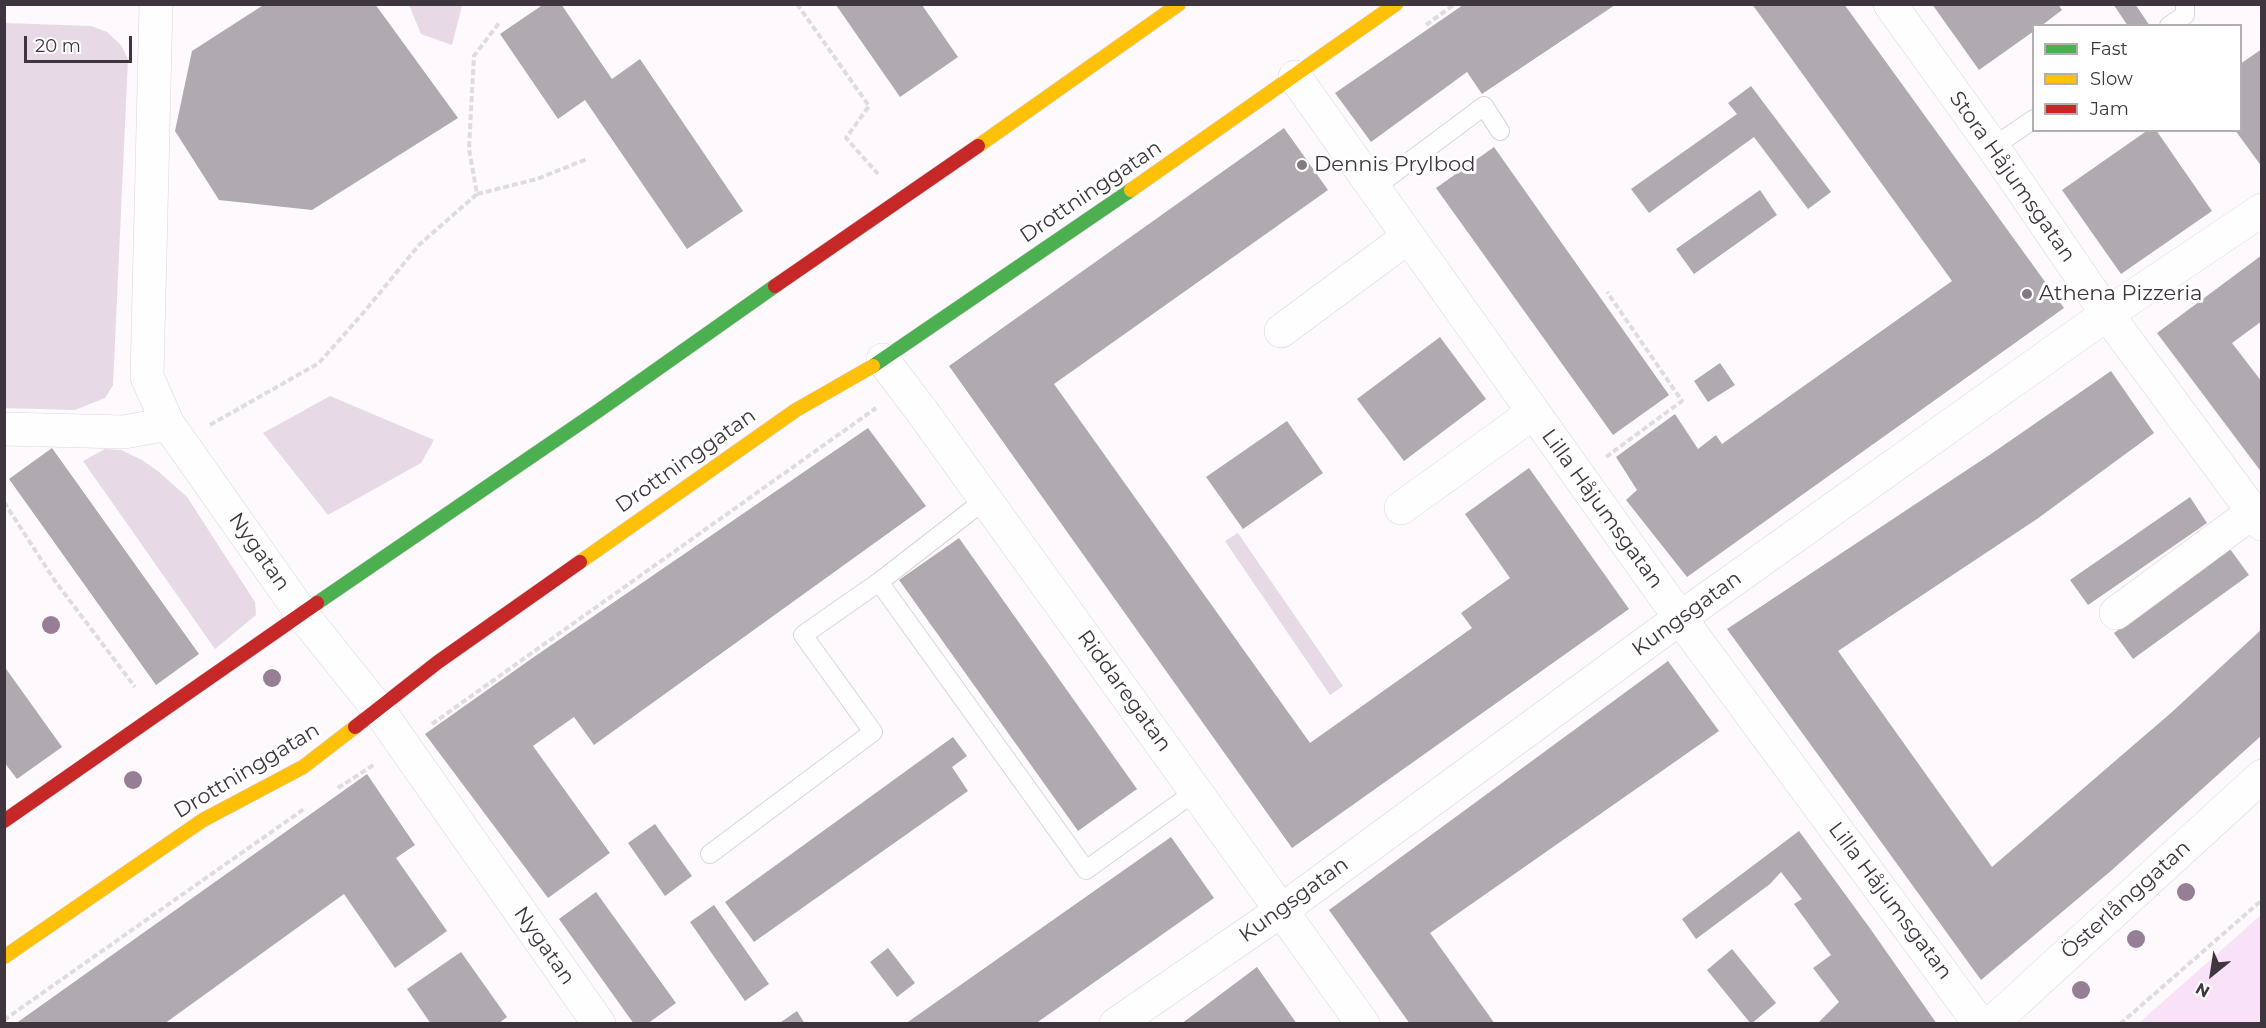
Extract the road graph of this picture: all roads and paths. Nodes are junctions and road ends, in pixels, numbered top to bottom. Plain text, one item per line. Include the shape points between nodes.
1 (156, 4) edge
2 (797, 4) edge
3 (1179, 4) edge
4 (1396, 4) edge
5 (1455, 4) edge
6 (1890, 4) edge
7 (2185, 4) edge
8 (499, 23) dead end
9 (2172, 24) edge
10 (1417, 31) dead end
11 (1294, 77) junction
12 (2032, 120) edge
13 (1500, 131) dead end
14 (1993, 147) junction
15 (587, 159) dead end
16 (1374, 188) junction
17 (477, 194) junction
18 (901, 199) junction
19 (2262, 210) edge
20 (1408, 237) junction
21 (1607, 292) dead end
22 (2107, 314) junction
23 (1281, 331) dead end
24 (883, 360) junction
25 (905, 388) junction
26 (1533, 413) junction
27 (4, 429) edge
28 (175, 433) junction
29 (1579, 477) junction
30 (986, 499) junction
31 (4, 502) edge
32 (1401, 508) dead end
33 (2257, 518) edge
34 (879, 582) junction
35 (2116, 613) dead end
36 (302, 614) junction
37 (1680, 618) junction
38 (378, 709) junction
39 (155, 714) junction
40 (403, 745) junction
41 (2262, 776) edge
42 (1196, 791) junction
43 (328, 794) dead end
44 (308, 807) dead end
45 (4, 821) edge
46 (710, 854) dead end
47 (2262, 900) edge
48 (1282, 910) junction
49 (4, 957) edge
50 (4, 1020) edge
51 (599, 1023) edge
52 (1116, 1023) edge
53 (1363, 1023) edge
54 (1980, 1023) edge
55 (1991, 1023) edge
56 (2120, 1023) edge

1 - 28 street, Nygatan via 147,377
2 - 18 path via 869,106 846,138
3 - 18 street
4 - 11 street, Drottninggatan
5 - 10 path
6 - 14 street, Stora Håjumsgatan
7 - 9 lane via 2185,15
8 - 17 path via 474,56 469,148
11 - 16 street, Lilla Håjumsgatan
11 - 24 street, Drottninggatan
12 - 14 lane
13 - 16 lane via 1484,106
14 - 22 street, Stora Håjumsgatan
15 - 17 path via 537,179
16 - 20 street, Lilla Håjumsgatan
17 - 28 path via 419,245 319,363
18 - 36 street
19 - 22 street, Kungsgatan
20 - 23 street
20 - 26 street, Lilla Håjumsgatan
21 - 29 path via 1682,401
22 - 33 street, Stora Håjumsgatan
22 - 37 street, Kungsgatan
24 - 25 street, Riddaregatan
24 - 38 street, Drottninggatan via 796,410 438,662
25 - 30 street, Riddaregatan
25 - 40 path
26 - 29 street, Lilla Håjumsgatan
26 - 32 street
27 - 28 street
28 - 36 street, Nygatan
29 - 37 street, Lilla Håjumsgatan
30 - 34 lane
30 - 42 street, Riddaregatan
31 - 39 path via 55,581
33 - 35 street
34 - 42 lane via 1086,870
34 - 46 lane via 803,635 873,732
36 - 38 street, Nygatan
36 - 39 street
37 - 48 street, Kungsgatan
37 - 54 street, Lilla Håjumsgatan
38 - 40 street, Nygatan
38 - 49 street, Drottninggatan via 303,767 203,820
39 - 45 street
40 - 43 path
40 - 51 street, Nygatan
41 - 55 street, Österlånggatan
42 - 48 street, Riddaregatan
44 - 50 path
47 - 56 path
48 - 52 street, Kungsgatan
48 - 53 street, Riddaregatan

